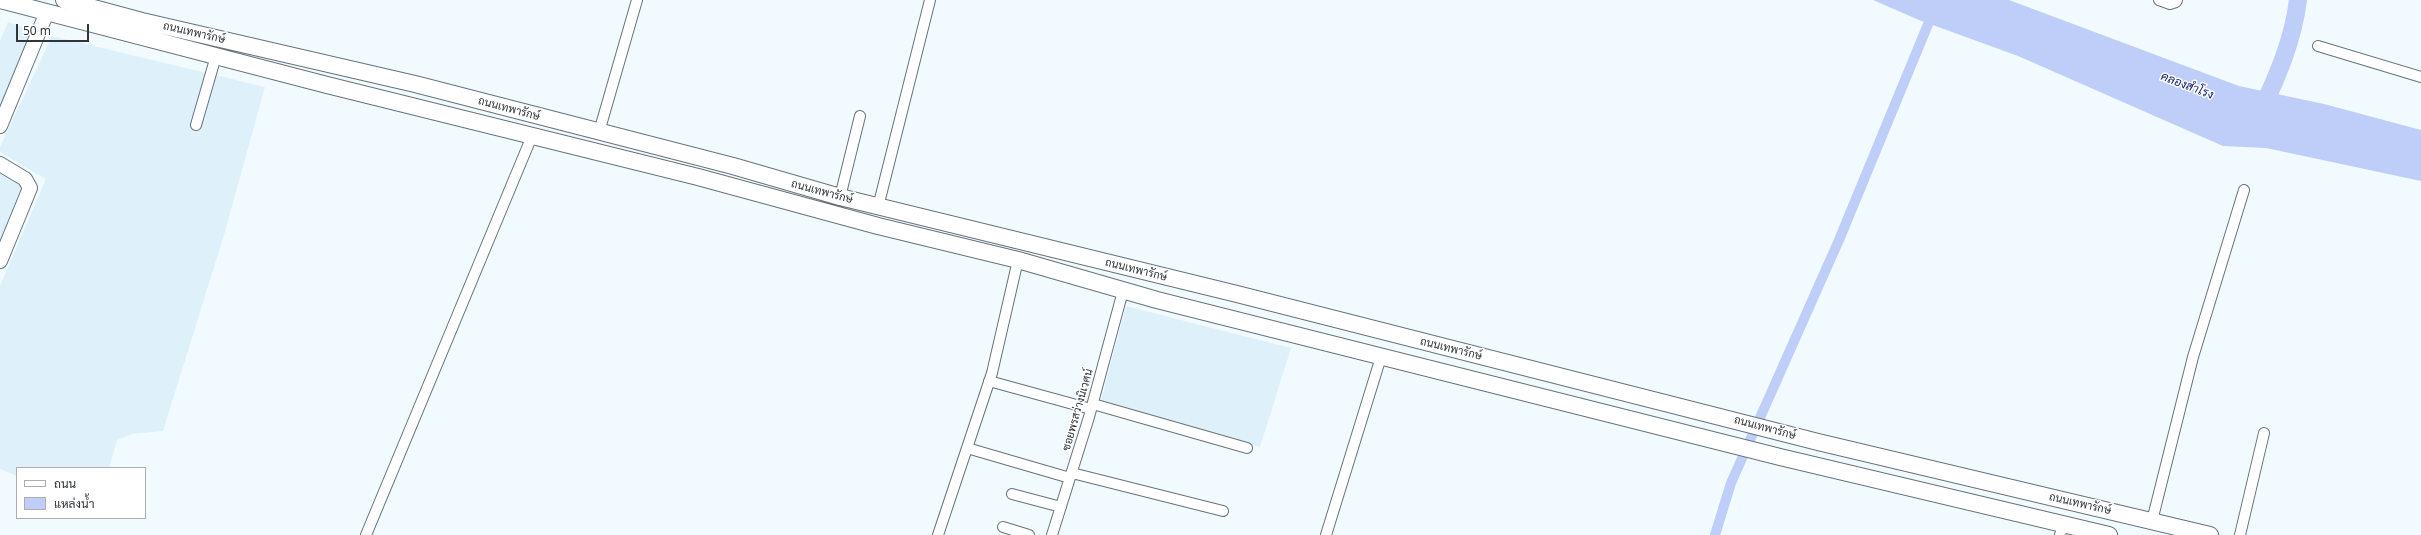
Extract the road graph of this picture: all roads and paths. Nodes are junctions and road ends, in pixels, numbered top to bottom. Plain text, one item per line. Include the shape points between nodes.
1 (0, 0) edge
2 (64, 0) edge
3 (637, 0) edge
4 (930, 0) edge
5 (2159, 0) edge
6 (2177, 0) edge
7 (47, 12) junction
8 (2318, 46) dead end
9 (216, 56) junction
10 (331, 64) junction
11 (2421, 77) edge
12 (327, 85) junction
13 (860, 116) dead end
14 (196, 125) dead end
15 (0, 126) edge
16 (599, 132) junction
17 (532, 136) junction
18 (0, 164) edge
19 (2244, 190) dead end
20 (840, 197) junction
21 (878, 206) junction
22 (1018, 260) junction
23 (0, 261) edge
24 (1124, 291) junction
25 (1382, 357) junction
26 (989, 381) junction
27 (1092, 407) junction
28 (2264, 433) dead end
29 (967, 448) junction
30 (1247, 448) dead end
31 (1071, 476) junction
32 (1012, 494) dead end
33 (1061, 507) junction
34 (1223, 511) dead end
35 (2152, 521) junction
36 (1003, 527) dead end
37 (2061, 530) edge
38 (366, 535) edge
39 (938, 535) edge
40 (1029, 535) edge
41 (1052, 535) edge
42 (1326, 535) edge
43 (2108, 535) edge
44 (2210, 535) edge
45 (2240, 535) edge

1 - 7 main road, ถนนเทพารักษ์
2 - 10 main road, ถนนเทพารักษ์ via 142,21
3 - 16 street
4 - 21 street
5 - 6 street via 2170,4
7 - 9 main road, ถนนเทพารักษ์
7 - 15 street
8 - 11 street
9 - 12 main road, ถนนเทพารักษ์
9 - 14 street
10 - 12 main road
10 - 16 main road, ถนนเทพารักษ์
12 - 17 main road, ถนนเทพารักษ์
13 - 20 street
16 - 20 main road, ถนนเทพารักษ์
17 - 22 main road, ถนนเทพารักษ์
17 - 38 street
18 - 23 street via 25,178 30,188
19 - 35 street via 2193,357
20 - 21 main road, ถนนเทพารักษ์
21 - 35 main road, ถนนเทพารักษ์ via 1230,292 1767,429
22 - 24 main road, ถนนเทพารักษ์
22 - 26 street
24 - 25 main road, ถนนเทพารักษ์
24 - 27 street, ซอยพรสว่างนิเวศน์
25 - 37 main road, ถนนเทพารักษ์
25 - 42 street
26 - 27 street
26 - 29 street
27 - 30 street
27 - 31 street, ซอยพรสว่างนิเวศน์
28 - 45 street
29 - 31 street
29 - 39 street
31 - 33 street, ซอยพรสว่างนิเวศน์
31 - 34 street
32 - 33 street
33 - 41 street, ซอยพรสว่างนิเวศน์
35 - 44 main road, ถนนเทพารักษ์
36 - 40 street
37 - 43 main road, ถนนเทพารักษ์

